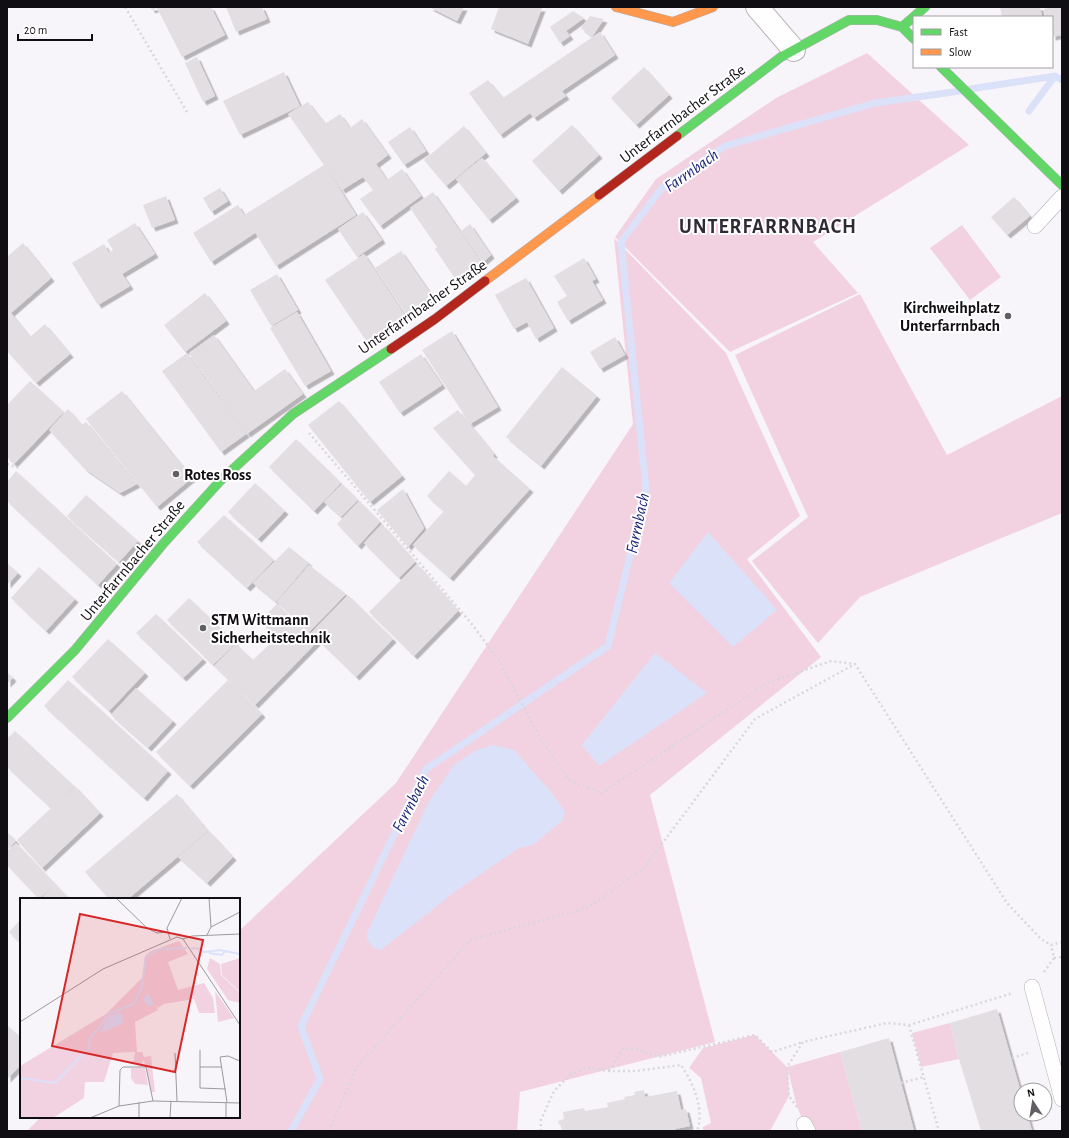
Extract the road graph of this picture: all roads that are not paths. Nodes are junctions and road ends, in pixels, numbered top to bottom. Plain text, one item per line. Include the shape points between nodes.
1 (616, 7) edge
2 (713, 7) edge
3 (757, 7) edge
4 (925, 7) edge
5 (915, 16) edge
6 (913, 17) edge
7 (902, 27) junction
8 (913, 38) edge
9 (794, 50) junction
10 (943, 69) edge
11 (1062, 185) edge
12 (1062, 197) edge
13 (1035, 226) dead end
14 (7, 718) edge
15 (1032, 987) road end
16 (1062, 1099) edge

1 - 2 street via 673,22
3 - 9 street
4 - 5 street
6 - 7 street
7 - 8 street, Unterfarrnbacher Straße
7 - 9 street, Unterfarrnbacher Straße via 877,20 849,20
9 - 14 street, Unterfarrnbacher Straße via 781,57 435,318 293,414 222,480 163,544 75,650
10 - 11 street
12 - 13 lane
15 - 16 lane

